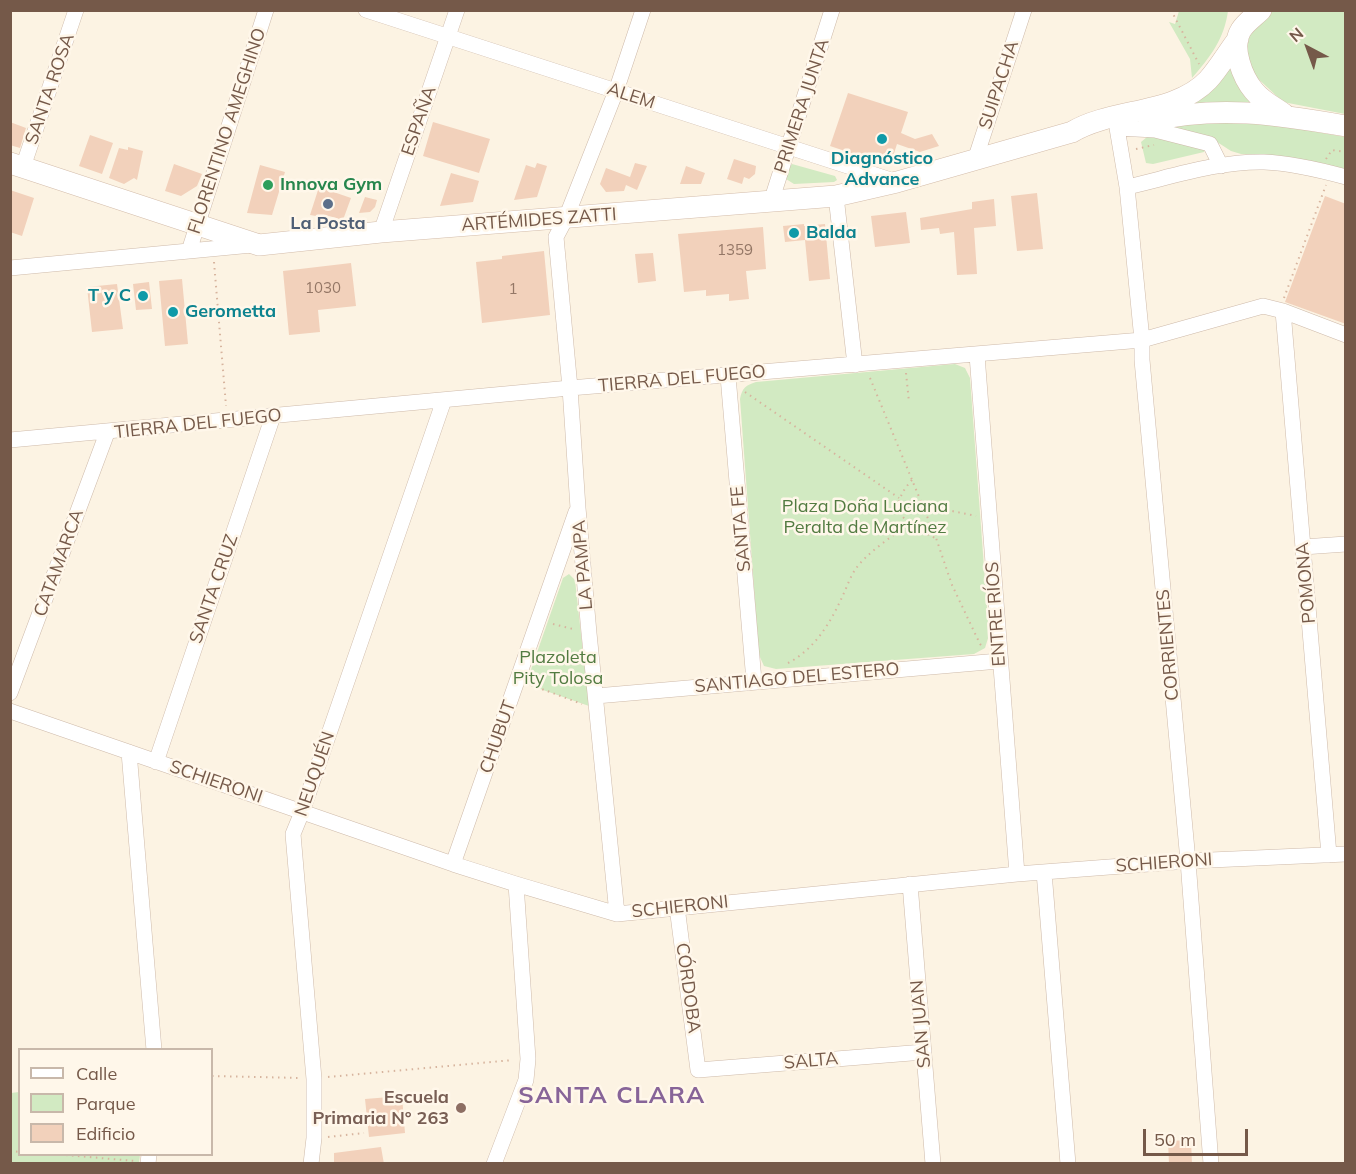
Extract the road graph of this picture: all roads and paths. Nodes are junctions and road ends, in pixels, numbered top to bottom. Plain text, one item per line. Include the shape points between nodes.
1 (76, 10) edge
2 (266, 10) edge
3 (366, 10) edge
4 (457, 10) edge
5 (643, 10) edge
6 (832, 10) edge
7 (1024, 10) edge
8 (1171, 10) edge
9 (1261, 10) edge
10 (1239, 26) edge
11 (448, 37) junction
12 (1208, 81) junction
13 (616, 91) junction
14 (1287, 116) junction
15 (1346, 126) edge
16 (1117, 128) junction
17 (1072, 132) junction
18 (1175, 135) junction
19 (789, 147) junction
20 (1121, 152) junction
21 (1346, 152) edge
22 (975, 160) junction
23 (17, 165) edge
24 (1221, 166) junction
25 (1326, 171) junction
26 (1346, 177) edge
27 (897, 182) junction
28 (1127, 187) junction
29 (837, 196) junction
30 (771, 202) junction
31 (566, 218) junction
32 (197, 224) junction
33 (381, 232) junction
34 (260, 244) junction
35 (213, 249) junction
36 (189, 251) junction
37 (10, 268) edge
38 (1280, 310) junction
39 (1346, 335) edge
40 (1142, 340) junction
41 (977, 355) junction
42 (905, 361) junction
43 (860, 364) junction
44 (728, 376) junction
45 (570, 388) junction
46 (444, 400) junction
47 (909, 402) dead end
48 (273, 416) junction
49 (227, 421) junction
50 (107, 433) junction
51 (10, 440) edge
52 (912, 480) junction
53 (899, 498) junction
54 (922, 505) junction
55 (578, 508) junction
56 (989, 515) junction
57 (908, 524) junction
58 (936, 538) junction
59 (1346, 544) edge
60 (1303, 547) junction
61 (538, 620) junction
62 (589, 633) junction
63 (999, 661) junction
64 (786, 665) dead end
65 (518, 680) junction
66 (754, 681) junction
67 (10, 693) edge
68 (596, 703) junction
69 (10, 711) edge
70 (129, 752) junction
71 (156, 762) junction
72 (302, 812) junction
73 (1346, 854) edge
74 (1329, 855) junction
75 (1188, 861) junction
76 (453, 864) junction
77 (1044, 872) junction
78 (1017, 874) junction
79 (516, 884) junction
80 (910, 884) junction
81 (677, 906) junction
82 (617, 914) junction
83 (154, 1048) edge
84 (924, 1052) junction
85 (528, 1059) junction
86 (698, 1070) joint
87 (213, 1076) edge
88 (314, 1079) junction
89 (364, 1133) dead end
90 (314, 1138) junction
91 (73, 1156) edge
92 (148, 1160) edge
93 (311, 1164) edge
94 (494, 1164) edge
95 (933, 1164) edge
96 (1068, 1164) edge
97 (1211, 1164) edge

1 - 23 street, SANTA ROSA
2 - 32 street, FLORENTINO AMEGHINO
3 - 11 street, ALEM
4 - 11 street, ESPAÑA
5 - 13 street, LA PAMPA
6 - 19 street, PRIMERA JUNTA
7 - 22 street, SUIPACHA
8 - 12 path
9 - 10 main road, ARTÉMIDES ZATTI
10 - 12 main road, ARTÉMIDES ZATTI
10 - 14 main road via 1238,56 1245,77 1254,92
11 - 13 street, ALEM
11 - 33 street, ESPAÑA
12 - 17 main road, ARTÉMIDES ZATTI via 1172,102 1086,124
13 - 19 street, ALEM
13 - 31 street, LA PAMPA
14 - 15 main road, ARTÉMIDES ZATTI
14 - 16 main road, ARTÉMIDES ZATTI via 1202,113
16 - 17 main road, ARTÉMIDES ZATTI via 1086,134
16 - 18 street
16 - 20 street, CORRIENTES
17 - 22 main road, ARTÉMIDES ZATTI
18 - 20 path via 1163,143
18 - 24 street via 1210,144
19 - 27 street, ALEM
19 - 30 street, PRIMERA JUNTA
20 - 28 street, CORRIENTES
21 - 25 path via 1332,150 1327,155
22 - 27 main road, ARTÉMIDES ZATTI
23 - 32 main road, ARTÉMIDES ZATTI
24 - 25 street via 1264,162
24 - 28 street
25 - 26 street
25 - 38 path via 1326,187
27 - 29 main road, ARTÉMIDES ZATTI
28 - 40 street, CORRIENTES
29 - 30 main road, ARTÉMIDES ZATTI
29 - 43 street
30 - 31 main road, ARTÉMIDES ZATTI
31 - 33 main road, ARTÉMIDES ZATTI
31 - 45 street, LA PAMPA via 556,237
32 - 34 main road, ARTÉMIDES ZATTI
32 - 36 street, FLORENTINO AMEGHINO
33 - 34 main road, ARTÉMIDES ZATTI
34 - 35 street
35 - 36 street
35 - 49 path
36 - 37 street
38 - 39 street, TIERRA DEL FUEGO
38 - 40 street, TIERRA DEL FUEGO via 1263,306
38 - 60 street, POMONA
40 - 41 street, TIERRA DEL FUEGO
40 - 75 street, CORRIENTES
41 - 42 street, TIERRA DEL FUEGO
41 - 56 street, ENTRE RÍOS
42 - 43 street, TIERRA DEL FUEGO
42 - 47 path
43 - 44 street, TIERRA DEL FUEGO
43 - 52 path
44 - 45 street, TIERRA DEL FUEGO
44 - 53 path via 747,394
44 - 66 street, SANTA FE
45 - 46 street, TIERRA DEL FUEGO
45 - 55 street, LA PAMPA
46 - 48 street, TIERRA DEL FUEGO
46 - 72 street, NEUQUÉN
48 - 49 street, TIERRA DEL FUEGO
48 - 71 street, SANTA CRUZ
49 - 50 street, TIERRA DEL FUEGO
50 - 51 street, TIERRA DEL FUEGO
50 - 67 street, CATAMARCA
52 - 53 path
52 - 54 path
53 - 57 path via 898,507
54 - 56 path
54 - 58 path
55 - 61 street, CHUBUT
55 - 62 street, LA PAMPA
56 - 63 street, ENTRE RÍOS
57 - 58 path
57 - 64 path via 854,570 827,628
58 - 63 path via 952,585 980,644
59 - 60 street
60 - 74 street, POMONA
61 - 62 path
61 - 65 street, CHUBUT
62 - 68 street, LA PAMPA
63 - 66 street, SANTIAGO DEL ESTERO
63 - 78 street, ENTRE RÍOS
65 - 68 path
65 - 76 street, CHUBUT
66 - 68 street, SANTIAGO DEL ESTERO
68 - 82 street, LA PAMPA
69 - 70 street, SCHIERONI
70 - 71 street, SCHIERONI
70 - 83 street
71 - 72 street, SCHIERONI
72 - 76 street, SCHIERONI
72 - 88 street, NEUQUÉN via 293,834
73 - 74 street, SCHIERONI
74 - 75 street, SCHIERONI
75 - 77 street, SCHIERONI
75 - 97 street, CORRIENTES
76 - 79 street, SCHIERONI
77 - 78 street, SCHIERONI
77 - 96 street
78 - 80 street, SCHIERONI
79 - 82 street, SCHIERONI
79 - 85 street
80 - 81 street, SCHIERONI
80 - 84 street, SAN JUAN
81 - 82 street, SCHIERONI
81 - 86 street, CÓRDOBA
84 - 86 street, SALTA
84 - 95 street, SAN JUAN
85 - 88 path
85 - 94 street via 526,1080
87 - 88 path
88 - 90 street, NEUQUÉN
89 - 90 path
90 - 93 street, NEUQUÉN
91 - 92 path

